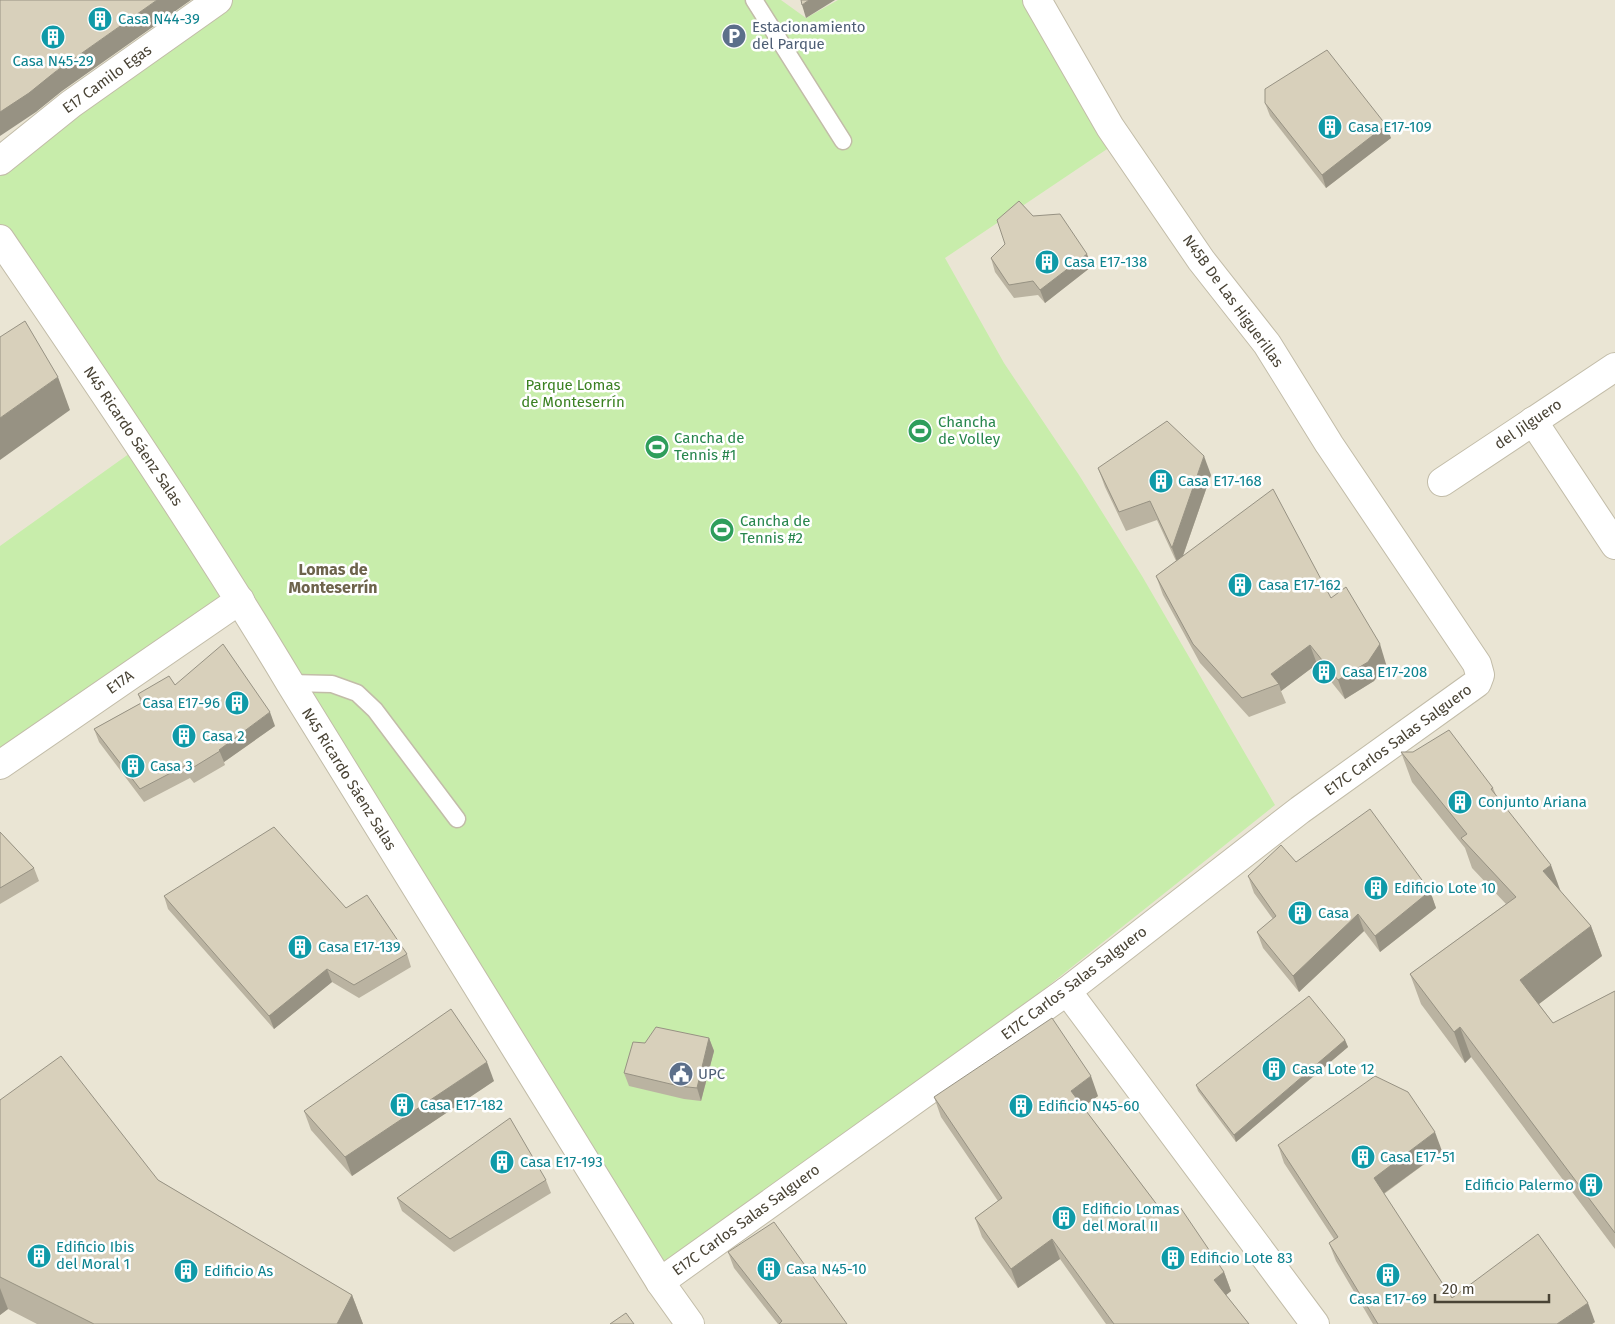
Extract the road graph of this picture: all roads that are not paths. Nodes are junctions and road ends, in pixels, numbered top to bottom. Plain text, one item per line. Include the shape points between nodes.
1 (218, 0) edge
2 (754, 0) edge
3 (1037, 0) edge
4 (843, 141) dead end
5 (0, 161) edge
6 (0, 239) edge
7 (1615, 367) edge
8 (1533, 421) junction
9 (1442, 482) dead end
10 (1615, 545) edge
11 (240, 600) junction
12 (1480, 675) joint
13 (290, 684) junction
14 (0, 765) edge
15 (457, 819) dead end
16 (1067, 991) junction
17 (660, 1282) junction
18 (690, 1324) edge
19 (1315, 1324) edge

1 - 5 street, E17 Camilo Egas via 71,104
2 - 4 lane
3 - 12 street, N45B De Las Higuerillas via 1110,127 1201,260 1267,344 1329,444 1477,664
6 - 11 street, N45 Ricardo Sáenz Salas
7 - 8 street, del Jilguero
8 - 9 street, del Jilguero
8 - 10 street
11 - 13 street, N45 Ricardo Sáenz Salas
11 - 14 street, E17A
12 - 16 street, E17C Carlos Salas Salguero via 1477,683 1300,810
13 - 15 lane via 332,684 357,693 375,710
13 - 17 street, N45 Ricardo Sáenz Salas
16 - 17 street, E17C Carlos Salas Salguero
16 - 19 street
17 - 18 street, N45 Ricardo Sáenz Salas

